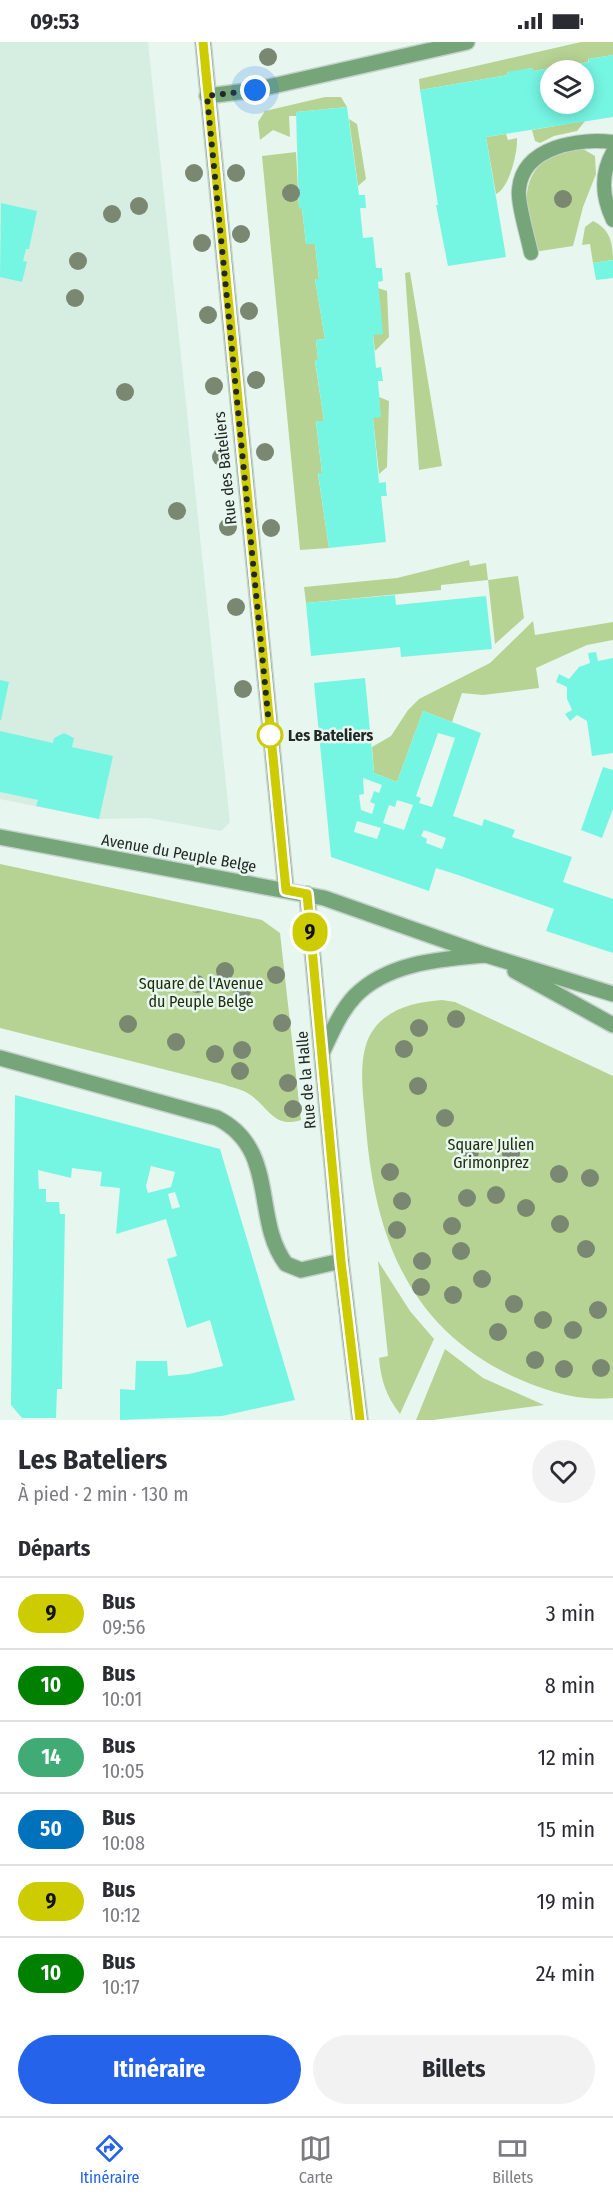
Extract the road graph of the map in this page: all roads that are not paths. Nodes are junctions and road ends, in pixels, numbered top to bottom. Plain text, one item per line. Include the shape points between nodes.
1 (203, 42) edge
2 (467, 42) edge
3 (207, 96) junction
4 (613, 142) edge
5 (613, 152) edge
6 (613, 220) edge
7 (531, 253) dead end
8 (0, 837) edge
9 (286, 890) junction
10 (307, 894) junction
11 (486, 955) junction
12 (613, 993) edge
13 (613, 1024) edge
14 (322, 1053) junction
15 (0, 1058) edge
16 (341, 1261) junction
17 (360, 1420) edge

1 - 3 street, Rue des Bateliers
2 - 3 street via 255,90
3 - 9 street, Rue des Bateliers
4 - 7 lane via 591,139 553,148 529,163 519,189
5 - 6 lane via 603,182 605,204
8 - 9 street, Avenue du Peuple Belge
9 - 10 street, Avenue du Peuple Belge
10 - 11 street, Avenue du Peuple Belge
10 - 14 street, Rue de la Halle
11 - 12 street, Avenue du Peuple Belge
11 - 13 street, Avenue du Peuple Belge
11 - 14 street, Avenue du Peuple Belge via 425,962 379,979 350,1003
14 - 16 street, Rue de la Halle
15 - 16 street via 217,1118 239,1132 251,1150 277,1248 286,1264 301,1270
16 - 17 street, Rue de la Halle

